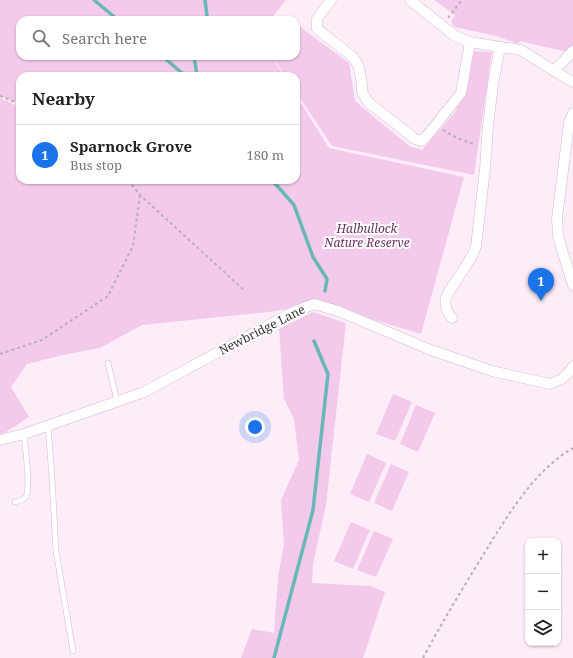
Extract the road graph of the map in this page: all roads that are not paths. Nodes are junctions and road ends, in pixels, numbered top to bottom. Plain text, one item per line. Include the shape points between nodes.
1 (331, 0) edge
2 (410, 0) edge
3 (470, 42) junction
4 (500, 47) junction
5 (573, 51) edge
6 (554, 71) junction
7 (573, 82) edge
8 (573, 113) edge
9 (573, 285) edge
10 (452, 318) dead end
11 (108, 363) dead end
12 (573, 366) edge
13 (117, 401) junction
14 (48, 425) junction
15 (24, 434) junction
16 (0, 440) edge
17 (15, 502) dead end
18 (73, 651) dead end

1 - 3 street via 317,19 317,29 354,58 359,67 362,92 368,102 414,139 421,141 426,137 461,93
2 - 3 street via 455,36
3 - 4 street
4 - 6 street via 521,50
4 - 10 street via 493,84 476,246 446,298 448,314
5 - 6 street
6 - 7 street
8 - 9 street via 569,123 557,218 558,236
11 - 13 lane
12 - 13 street, Newbridge Lane via 562,379 550,384 492,371 314,304 293,312 144,392
13 - 14 street, Newbridge Lane
14 - 15 street, Newbridge Lane
14 - 18 lane via 56,551
15 - 16 street, Newbridge Lane
15 - 17 lane via 28,492 24,498

